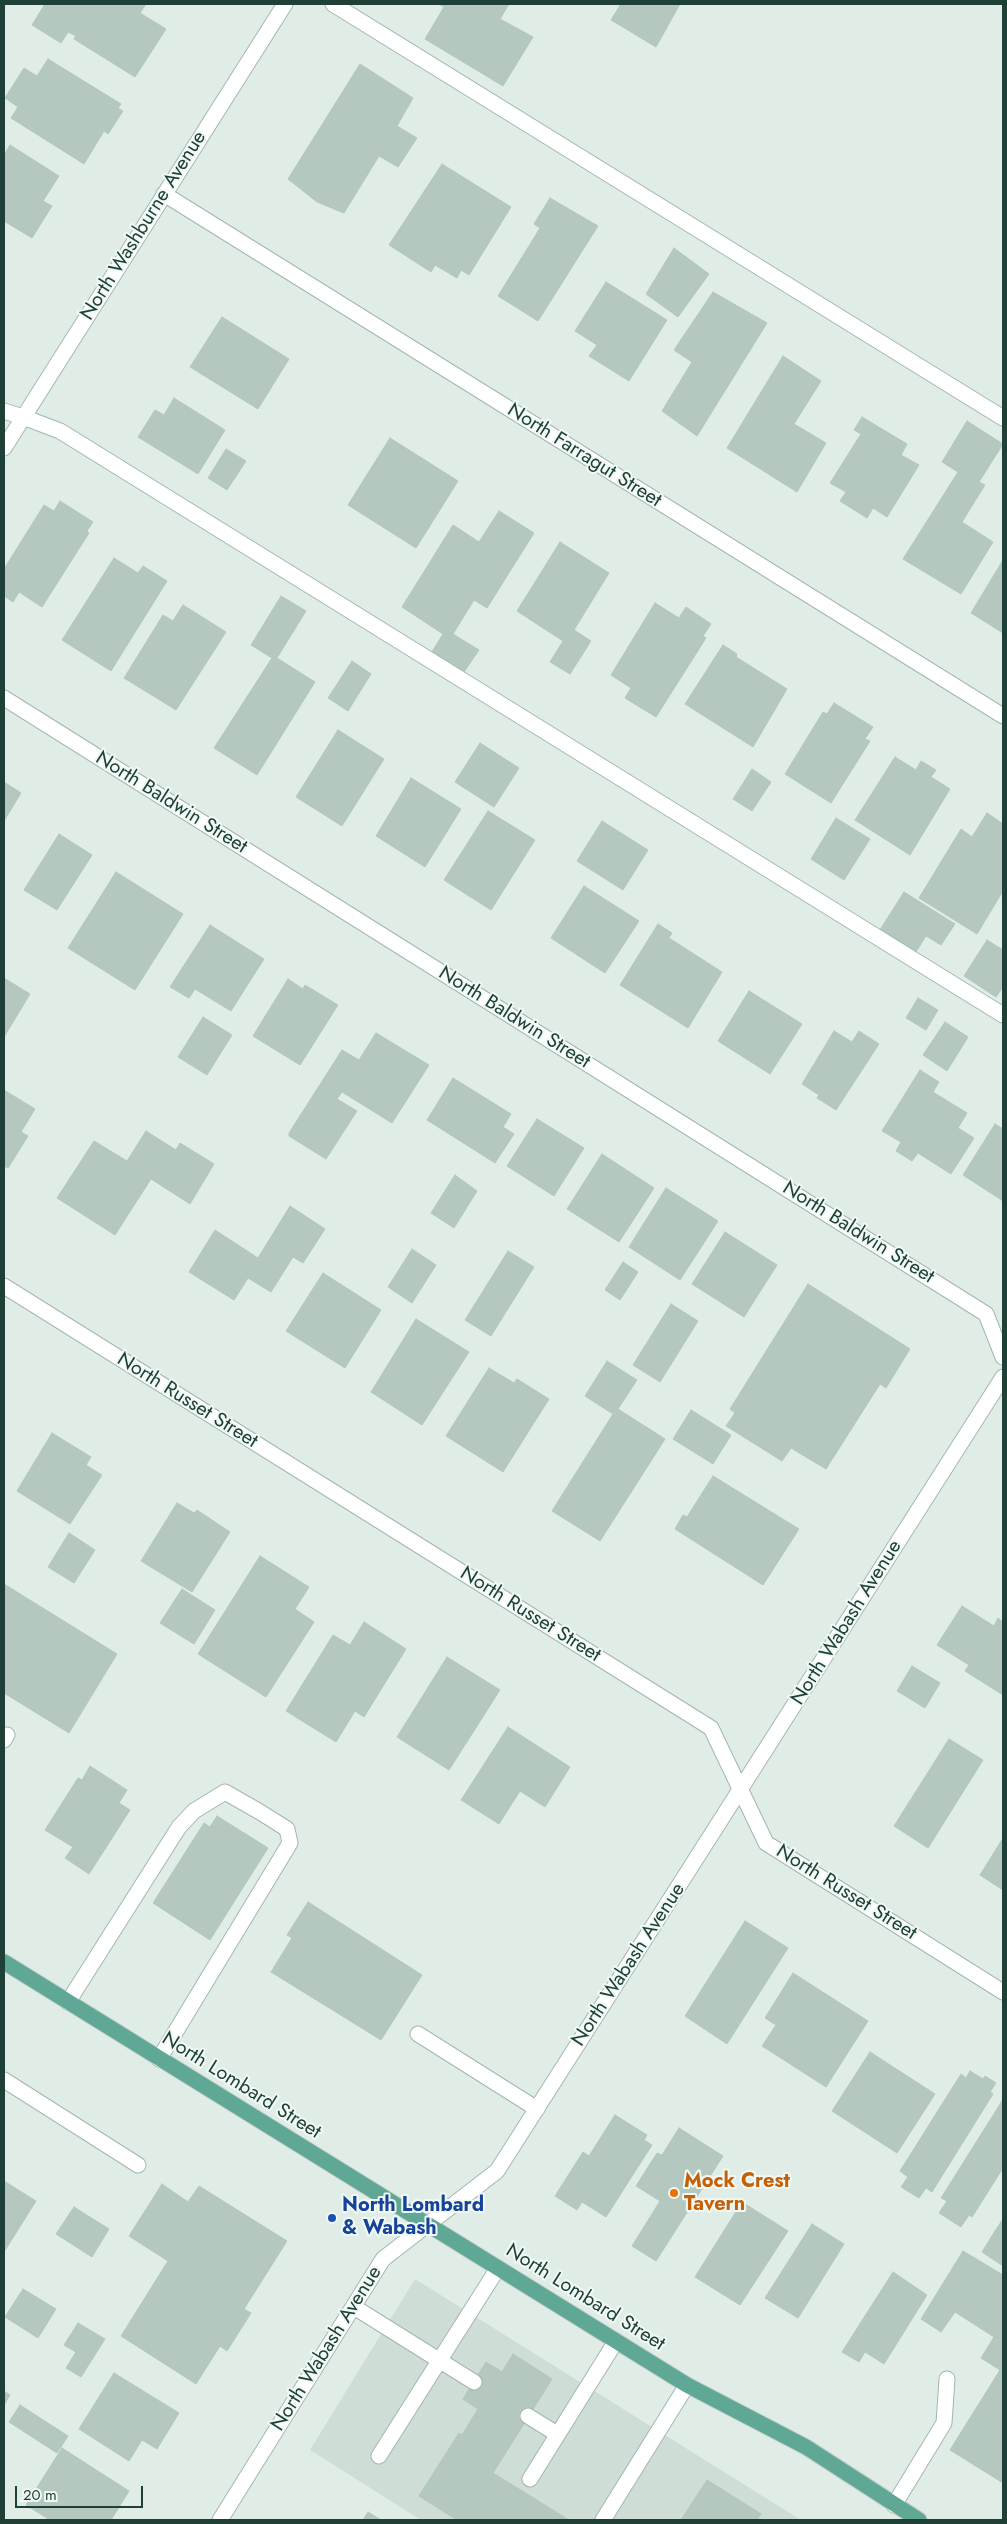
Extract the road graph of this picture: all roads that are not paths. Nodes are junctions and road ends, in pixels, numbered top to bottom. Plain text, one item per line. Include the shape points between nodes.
1 (285, 4) edge
2 (333, 4) edge
3 (164, 194) junction
4 (4, 411) edge
5 (23, 418) junction
6 (1003, 418) edge
7 (4, 448) edge
8 (4, 698) edge
9 (1003, 716) edge
10 (1003, 1015) edge
11 (4, 1286) edge
12 (1003, 1356) edge
13 (1003, 1377) edge
14 (741, 1790) junction
15 (4, 1962) edge
16 (1003, 1992) edge
17 (68, 2002) junction
18 (418, 2034) dead end
19 (159, 2059) junction
20 (4, 2080) edge
21 (538, 2109) junction
22 (138, 2165) dead end
23 (430, 2225) junction
24 (498, 2268) junction
25 (354, 2307) junction
26 (616, 2341) junction
27 (439, 2360) junction
28 (947, 2379) dead end
29 (474, 2382) dead end
30 (688, 2386) junction
31 (528, 2416) dead end
32 (557, 2434) junction
33 (379, 2456) dead end
34 (530, 2479) dead end
35 (894, 2504) junction
36 (220, 2520) edge
37 (603, 2520) edge
38 (919, 2520) edge

1 - 3 street, North Washburne Avenue
2 - 6 street
3 - 5 street, North Washburne Avenue
3 - 9 street, North Farragut Street
4 - 5 street
5 - 7 street, North Washburne Avenue
5 - 10 street via 60,431
8 - 12 street, North Baldwin Street via 986,1314
11 - 14 street, North Russet Street via 711,1728
13 - 14 street, North Wabash Avenue
14 - 16 street, North Russet Street via 766,1843
14 - 21 street, North Wabash Avenue
15 - 17 main road, North Lombard Street
17 - 19 main road, North Lombard Street
17 - 19 street via 179,1827 194,1811 225,1792 260,1812 287,1829 290,1843
18 - 21 street
19 - 23 main road, North Lombard Street
20 - 22 street
21 - 23 street, North Wabash Avenue via 497,2171
23 - 24 main road, North Lombard Street
23 - 25 street, North Wabash Avenue via 383,2259
24 - 26 main road, North Lombard Street
24 - 27 street
25 - 27 street
25 - 36 street, North Wabash Avenue
26 - 30 main road, North Lombard Street
26 - 32 street
27 - 29 street
27 - 33 street
28 - 35 street via 944,2423
30 - 35 main road, North Lombard Street via 806,2447
30 - 37 street
31 - 32 street
32 - 34 street
35 - 38 main road, North Lombard Street

